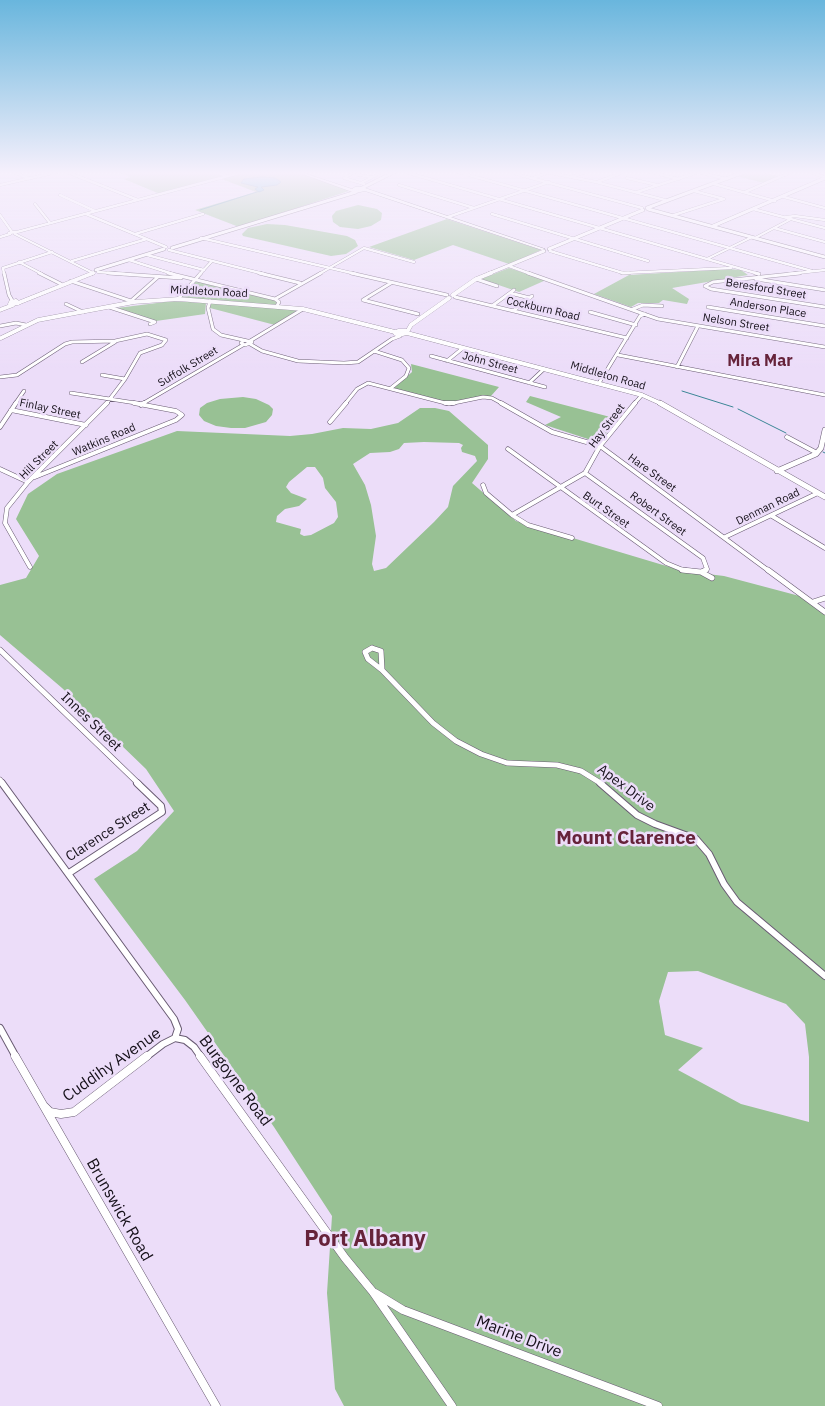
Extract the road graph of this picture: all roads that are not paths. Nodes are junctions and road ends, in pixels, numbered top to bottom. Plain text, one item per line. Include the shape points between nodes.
1 (23, 238) edge
2 (144, 238) edge
3 (206, 238) edge
4 (508, 238) edge
5 (570, 238) edge
6 (578, 238) edge
7 (633, 238) edge
8 (694, 238) edge
9 (752, 238) edge
10 (755, 238) edge
11 (809, 238) edge
12 (147, 239) junction
13 (202, 239) junction
14 (575, 239) junction
15 (825, 242) edge
16 (731, 248) junction
17 (168, 249) junction
18 (544, 250) junction
19 (550, 250) junction
20 (52, 252) junction
21 (148, 255) junction
22 (825, 257) edge
23 (707, 259) junction
24 (130, 260) junction
25 (71, 261) junction
26 (648, 261) dead end
27 (19, 262) junction
28 (212, 262) junction
29 (414, 262) dead end
30 (509, 266) junction
31 (733, 267) junction
32 (328, 268) junction
33 (204, 270) junction
34 (825, 270) edge
35 (812, 271) junction
36 (95, 272) junction
37 (759, 274) dead end
38 (158, 277) junction
39 (180, 278) dead end
40 (753, 278) junction
41 (195, 279) junction
42 (476, 280) junction
43 (71, 281) junction
44 (391, 283) junction
45 (61, 284) junction
46 (301, 284) junction
47 (497, 286) dead end
48 (49, 290) junction
49 (514, 290) dead end
50 (825, 290) edge
51 (510, 293) junction
52 (451, 296) junction
53 (178, 299) junction
54 (275, 299) junction
55 (155, 300) junction
56 (133, 301) junction
57 (210, 301) junction
58 (14, 303) junction
59 (66, 304) dead end
60 (120, 305) junction
61 (277, 306) junction
62 (492, 306) junction
63 (662, 306) dead end
64 (109, 307) junction
65 (708, 307) dead end
66 (825, 307) edge
67 (303, 308) junction
68 (0, 309) edge
69 (633, 309) junction
70 (513, 311) junction
71 (83, 312) junction
72 (590, 312) dead end
73 (418, 314) dead end
74 (646, 314) junction
75 (150, 324) dead end
76 (26, 325) junction
77 (636, 325) junction
78 (0, 326) edge
79 (698, 326) junction
80 (825, 326) edge
81 (401, 333) junction
82 (628, 338) junction
83 (0, 339) edge
84 (115, 342) junction
85 (250, 342) junction
86 (243, 343) junction
87 (825, 347) edge
88 (463, 348) junction
89 (374, 351) junction
90 (618, 355) junction
91 (431, 356) dead end
92 (447, 361) junction
93 (82, 362) dead end
94 (677, 367) junction
95 (544, 369) junction
96 (102, 375) dead end
97 (0, 377) edge
98 (125, 379) junction
99 (529, 383) junction
100 (599, 383) junction
101 (545, 387) dead end
102 (390, 388) junction
103 (24, 391) dead end
104 (71, 393) dead end
105 (642, 395) junction
106 (825, 395) edge
107 (110, 400) junction
108 (141, 405) junction
109 (11, 410) junction
110 (330, 422) dead end
111 (86, 425) junction
112 (0, 427) edge
113 (825, 430) edge
114 (787, 437) dead end
115 (600, 446) junction
116 (508, 449) dead end
117 (817, 453) junction
118 (0, 469) edge
119 (777, 471) junction
120 (585, 473) junction
121 (33, 478) junction
122 (28, 482) junction
123 (483, 485) dead end
124 (560, 488) junction
125 (818, 493) junction
126 (825, 496) edge
127 (512, 515) junction
128 (772, 516) junction
129 (7, 526) junction
130 (0, 529) edge
131 (725, 537) junction
132 (572, 538) dead end
133 (825, 548) edge
134 (30, 567) dead end
135 (700, 572) junction
136 (712, 578) dead end
137 (825, 598) edge
138 (813, 602) junction
139 (825, 612) edge
140 (0, 650) edge
141 (382, 670) dead end
142 (0, 780) edge
143 (162, 812) joint
144 (69, 874) junction
145 (825, 976) edge
146 (0, 1028) edge
147 (175, 1038) junction
148 (40, 1102) junction
149 (373, 1292) junction
150 (216, 1406) edge
151 (452, 1406) edge
152 (658, 1406) edge

1 - 20 street
2 - 12 street
3 - 13 main road
4 - 18 main road
5 - 14 street
6 - 14 main road
7 - 23 street
8 - 16 street
9 - 16 street
10 - 22 main road
11 - 15 street
12 - 17 street
12 - 25 street
13 - 17 main road
13 - 32 street, Cockburn Road
14 - 19 main road
14 - 26 street
16 - 23 street
16 - 35 street
17 - 21 main road
17 - 24 main road
17 - 28 street
18 - 19 main road
18 - 30 main road
19 - 31 street via 623,273
20 - 25 street
20 - 27 street
21 - 24 main road
21 - 33 street
23 - 31 street
24 - 36 main road
24 - 41 street
25 - 36 street
27 - 45 street
27 - 58 street via 3,269
28 - 33 street
28 - 46 street
29 - 32 street via 364,248
30 - 42 main road
30 - 69 street, Nelson Street
31 - 37 street
32 - 44 street, Cockburn Road
32 - 46 street
33 - 41 street
34 - 35 street
35 - 40 street
36 - 38 street
36 - 43 main road
38 - 39 street
38 - 56 street
40 - 50 street
40 - 66 street, Beresford Street via 712,282 705,286
41 - 53 street
41 - 54 street
42 - 47 street
42 - 52 main road
43 - 45 main road
43 - 48 main road
43 - 56 street
44 - 52 street, Cockburn Road
44 - 73 street via 363,300
45 - 48 main road
46 - 54 street
48 - 58 main road
49 - 51 street
51 - 62 street
51 - 70 street via 531,297
52 - 62 street, Cockburn Road
52 - 81 main road
53 - 55 main road, Middleton Road
53 - 57 main road, Middleton Road
54 - 61 street via 279,302
55 - 56 main road, Middleton Road
55 - 60 main road, Middleton Road
56 - 60 main road, Middleton Road
57 - 61 main road, Middleton Road
57 - 86 street via 208,308 213,329
58 - 68 main road
59 - 71 street
60 - 64 main road, Middleton Road
61 - 67 main road, Middleton Road
62 - 70 street, Cockburn Road
63 - 69 street
64 - 71 main road, Middleton Road
64 - 75 street via 155,322
65 - 80 street, Anderson Place
67 - 81 main road, Middleton Road
67 - 85 street
69 - 74 street, Nelson Street
70 - 82 street, Cockburn Road
71 - 76 main road, Middleton Road
72 - 77 street
74 - 77 street via 640,316
74 - 79 street, Nelson Street
76 - 78 street, Middleton Road
76 - 83 main road, Middleton Road
77 - 82 street
79 - 87 street, Nelson Street
79 - 94 street
81 - 88 main road, Middleton Road
81 - 89 street
82 - 90 street
84 - 93 street
84 - 97 street via 65,344 17,375
84 - 98 street, Hill Street via 147,334 166,340 162,345 140,353
85 - 86 street
85 - 89 street via 262,351 298,361 355,363
86 - 108 street, Suffolk Street
88 - 92 street
88 - 95 main road, Middleton Road
89 - 102 street via 402,360 409,368 406,376
90 - 94 street
90 - 100 street
91 - 92 street, John Street
92 - 99 street, John Street
94 - 106 street
95 - 99 street
95 - 100 main road, Middleton Road
96 - 98 street
98 - 107 street, Hill Street
99 - 101 street, John Street
100 - 105 main road, Middleton Road
102 - 110 street via 368,383 357,389
102 - 115 street, Hare Street via 449,404 492,398 552,432
103 - 109 street
104 - 107 street
105 - 115 street, Hay Street
105 - 119 main road, Middleton Road
107 - 108 street
107 - 111 street, Hill Street
108 - 121 street, Watkins Road via 182,415
109 - 111 street, Finlay Street
109 - 112 street
111 - 121 street, Hill Street
113 - 117 street
114 - 117 street
115 - 120 street, Hay Street
115 - 131 street, Hare Street
116 - 124 street, Burt Street
117 - 119 street
118 - 122 street
119 - 125 main road, Middleton Road
120 - 124 street, Hay Street
120 - 135 street, Robert Street via 703,558 707,569
121 - 122 street, Hill Street
122 - 129 street, Hill Street via 7,508
123 - 127 street via 486,493
124 - 127 street, Hay Street
124 - 135 street, Burt Street via 666,563
125 - 126 main road, Middleton Road
125 - 128 street, Denman Road
127 - 132 street via 528,525
128 - 131 street, Denman Road
128 - 133 street
129 - 130 street
129 - 134 street
131 - 138 street, Hare Street
135 - 136 street, Burt Street
137 - 138 street
138 - 139 street, Hare Street
140 - 143 street, Innes Street via 161,806
141 - 145 street, Apex Drive via 433,723 481,754 507,763 558,765 581,771 598,781 637,815 696,839 709,854 736,902
142 - 144 street, Burgoyne Road
143 - 144 street, Clarence Street
144 - 147 street, Burgoyne Road via 174,1018 178,1029
146 - 148 street, Brunswick Road
147 - 148 street, Cuddihy Avenue via 74,1112 50,1112
147 - 149 street, Burgoyne Road via 194,1047 345,1258
148 - 150 street, Brunswick Road
149 - 151 street, Burgoyne Road
149 - 152 street, Marine Drive via 403,1310

